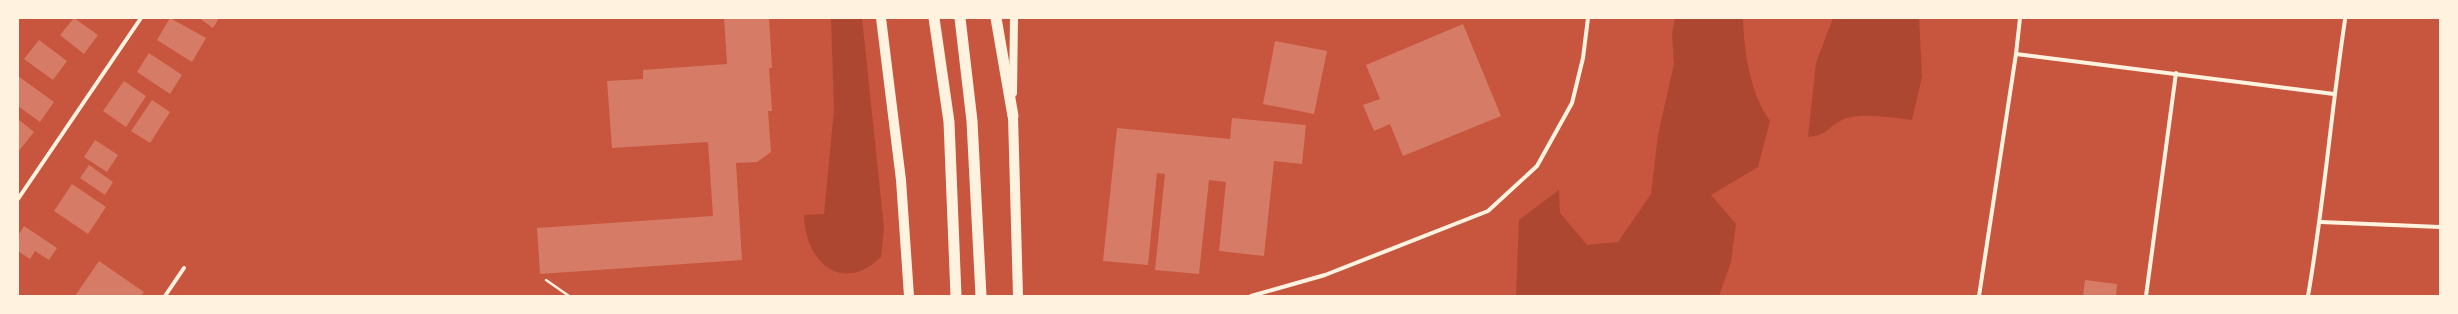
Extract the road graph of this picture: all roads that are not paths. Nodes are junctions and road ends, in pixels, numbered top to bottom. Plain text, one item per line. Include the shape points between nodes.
1 (141, 18) edge
2 (881, 18) edge
3 (934, 18) edge
4 (960, 18) edge
5 (996, 18) edge
6 (1014, 18) edge
7 (1588, 18) edge
8 (2020, 18) edge
9 (2345, 20) dead end
10 (2016, 54) junction
11 (2176, 73) junction
12 (2334, 94) junction
13 (1013, 116) junction
14 (18, 199) edge
15 (2321, 222) junction
16 (2440, 228) edge
17 (184, 268) dead end
18 (165, 296) edge
19 (909, 296) edge
20 (956, 296) edge
21 (981, 296) edge
22 (1018, 296) edge
23 (1251, 296) edge
24 (1979, 296) edge
25 (2146, 296) edge
26 (2308, 296) edge

1 - 14 street
2 - 19 main road via 901,180
3 - 20 highway via 949,122
4 - 21 highway via 972,121
5 - 13 highway
6 - 13 main road
7 - 23 street via 1583,58 1572,103 1537,166 1488,211 1325,275
8 - 10 street
9 - 12 street
10 - 11 street
10 - 24 street
11 - 12 street
11 - 25 street
12 - 15 street
13 - 22 main road
15 - 16 street
15 - 26 street
17 - 18 street

